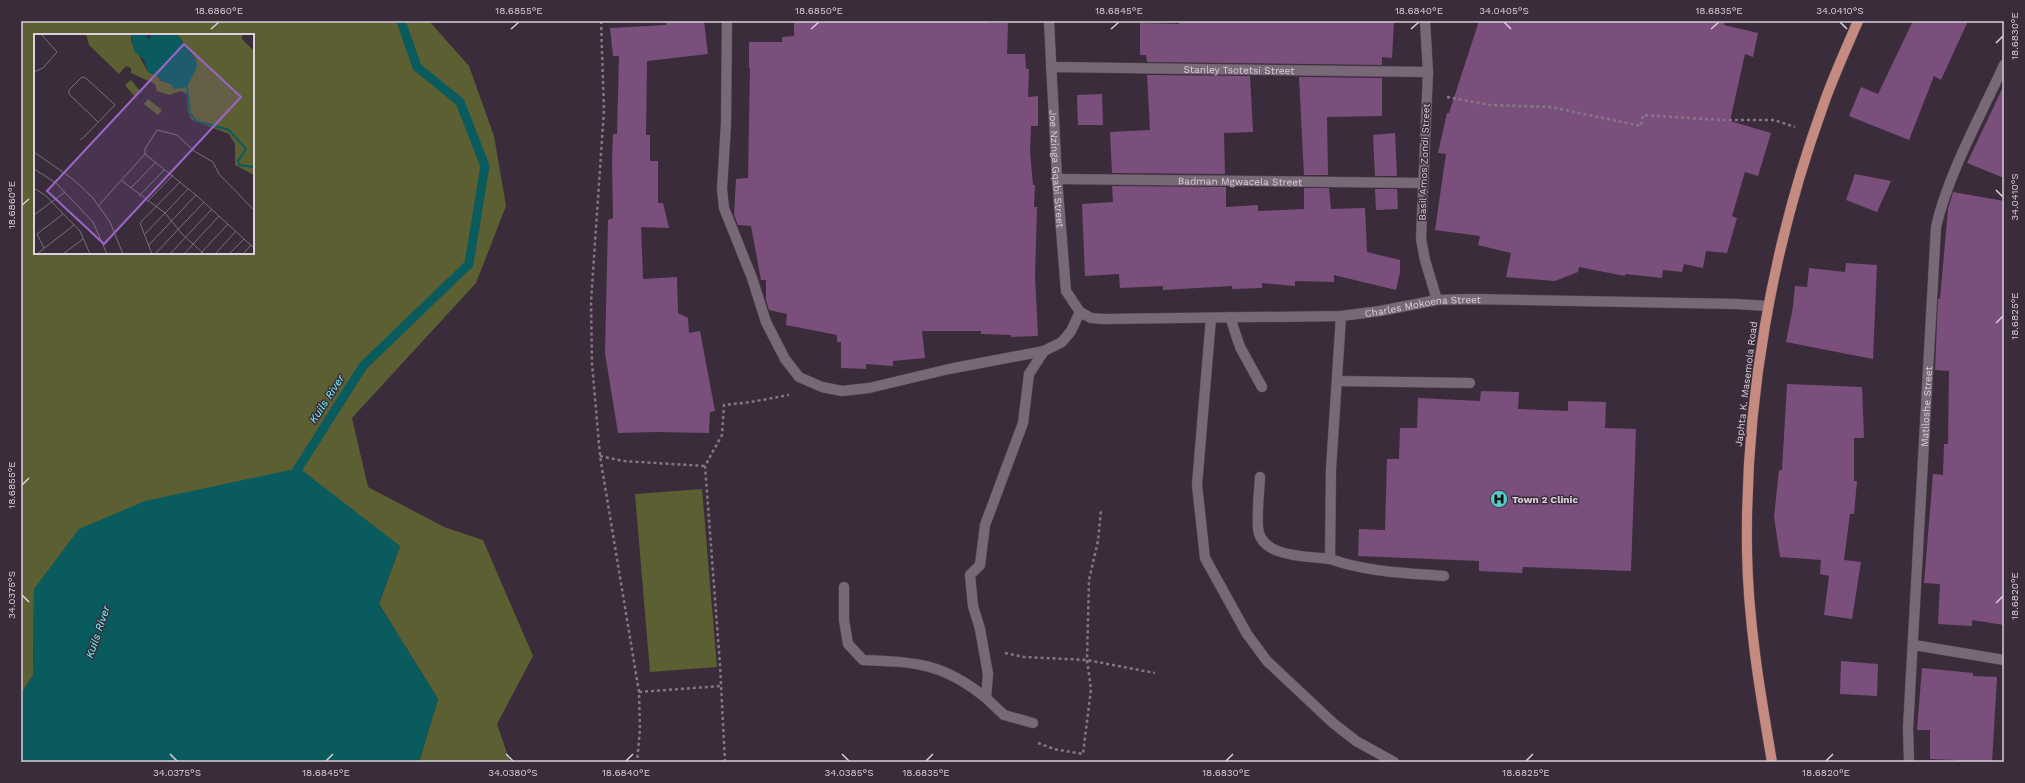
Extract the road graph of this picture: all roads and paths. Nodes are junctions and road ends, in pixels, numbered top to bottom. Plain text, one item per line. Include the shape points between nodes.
1 (601, 21) edge
2 (727, 21) edge
3 (1049, 21) edge
4 (1425, 21) edge
5 (1858, 21) edge
6 (2004, 65) edge
7 (1051, 67) junction
8 (1428, 72) junction
9 (1427, 93) junction
10 (1814, 134) junction
11 (1057, 179) junction
12 (1423, 183) junction
13 (1437, 300) junction
14 (1768, 306) junction
15 (1080, 312) junction
16 (1341, 316) junction
17 (1230, 317) junction
18 (1211, 318) junction
19 (1044, 351) junction
20 (800, 377) junction
21 (1337, 381) junction
22 (1470, 383) dead end
23 (1262, 387) dead end
24 (600, 456) junction
25 (706, 466) junction
26 (1260, 477) dead end
27 (1101, 510) dead end
28 (1330, 559) junction
29 (1444, 576) dead end
30 (844, 587) dead end
31 (1914, 644) junction
32 (985, 657) junction
33 (1087, 660) junction
34 (2004, 660) edge
35 (1155, 673) dead end
36 (721, 686) junction
37 (638, 692) junction
38 (986, 698) junction
39 (1033, 723) joint
40 (637, 762) edge
41 (725, 762) edge
42 (1394, 762) edge
43 (1772, 762) edge
44 (1909, 762) edge

1 - 24 path via 604,110 591,302 592,363
2 - 20 street via 726,124 722,188 724,208 752,278 766,322 785,359
3 - 7 street, Joe Nzinga Gqabi Street
4 - 8 street, Basil Amos Zondi Street
5 - 10 main road, Japhta K. Masemola Road
6 - 31 street, Matiloshe Street via 1951,181 1936,227
7 - 8 street, Stanley Tsotetsi Street
7 - 11 street, Joe Nzinga Gqabi Street
8 - 9 street, Basil Amos Zondi Street
9 - 10 path via 1490,105 1551,107 1642,126 1644,115 1721,120 1774,120
9 - 12 street, Basil Amos Zondi Street
10 - 14 main road, Japhta K. Masemola Road via 1790,210
11 - 12 street, Badman Mgwacela Street
11 - 15 street, Joe Nzinga Gqabi Street via 1066,291
12 - 13 street, Basil Amos Zondi Street via 1421,239
13 - 14 street, Charles Mokoena Street via 1713,303
13 - 16 street, Charles Mokoena Street via 1380,312
14 - 43 main road, Japhta K. Masemola Road via 1754,404 1748,485 1747,551 1755,660
15 - 18 street, Charles Mokoena Street via 1091,318 1104,319
15 - 19 street via 1071,331 1062,342
16 - 17 street, Charles Mokoena Street
16 - 21 street
17 - 18 street, Charles Mokoena Street
17 - 23 street via 1240,347
18 - 42 street via 1197,485 1205,558 1247,634 1267,661 1338,727 1356,741
19 - 20 street via 869,388 842,391 822,387
19 - 32 street via 1029,374 1023,424 985,525 980,564 970,575 973,606
20 - 25 path via 789,395 724,405 722,435
21 - 22 street
21 - 28 street via 1331,468
24 - 25 path via 623,462
24 - 37 path
25 - 36 path
26 - 28 street via 1258,528 1268,547 1278,552
27 - 33 path via 1098,541 1089,580
28 - 29 street via 1379,571
30 - 38 street via 844,620 848,644 863,660 908,662 941,669 967,682
31 - 34 street
31 - 44 street, Matiloshe Street via 1908,728
32 - 33 path via 1007,653 1024,658
32 - 38 street via 988,674
33 - 35 path
33 - 39 path via 1091,689 1083,754 1054,749 1030,740
36 - 37 path
36 - 41 path
37 - 40 path via 640,728
38 - 39 street via 1004,715

